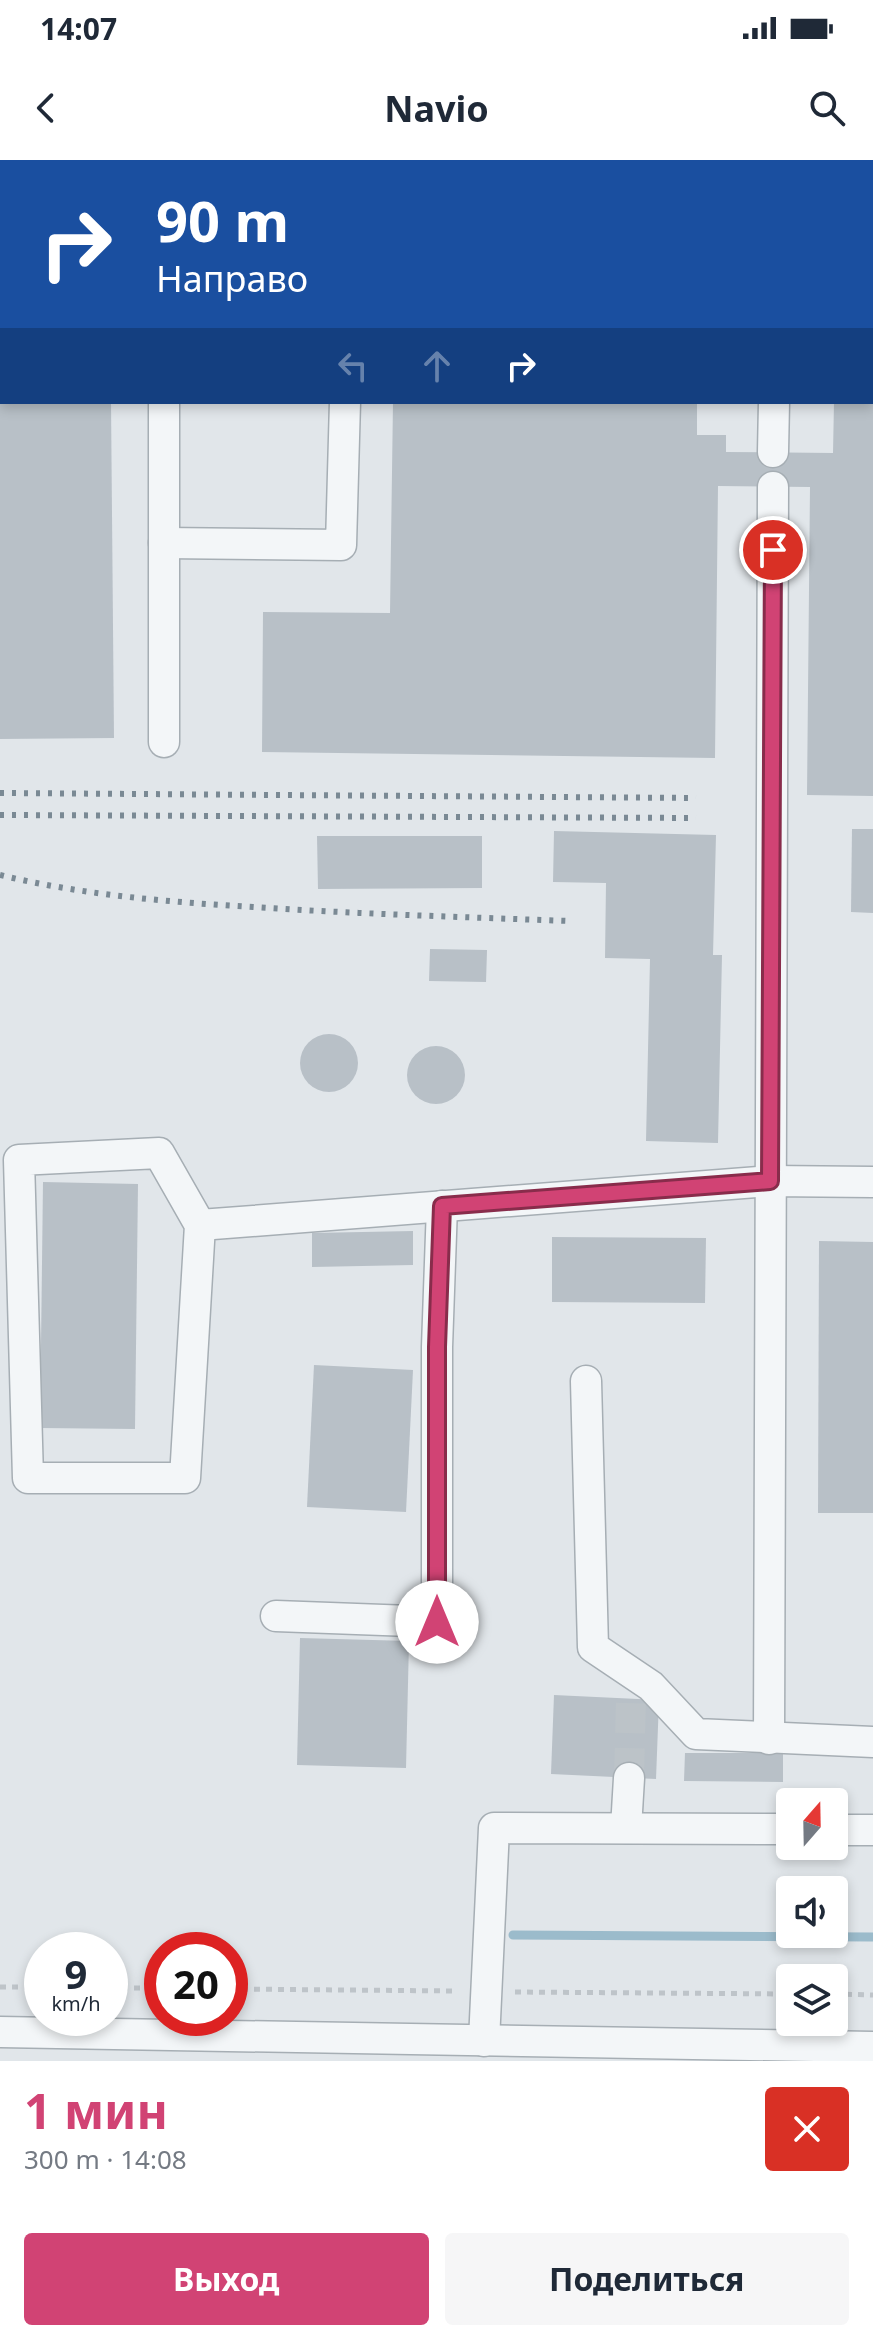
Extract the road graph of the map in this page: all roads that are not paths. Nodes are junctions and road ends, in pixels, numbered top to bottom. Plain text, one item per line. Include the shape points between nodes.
1 (164, 404) edge
2 (345, 404) edge
3 (774, 404) edge
4 (773, 452) dead end
5 (773, 487) dead end
6 (164, 543) junction
7 (164, 742) dead end
8 (770, 1181) junction
9 (873, 1182) edge
10 (442, 1206) junction
11 (200, 1225) junction
12 (586, 1381) dead end
13 (276, 1616) dead end
14 (769, 1739) junction
15 (873, 1742) edge
16 (629, 1778) tunnel mouth
17 (626, 1828) junction
18 (776, 1829) edge
19 (848, 1830) edge
20 (873, 1830) edge
21 (0, 2032) edge
22 (484, 2041) junction
23 (873, 2047) edge

1 - 6 lane
2 - 6 lane via 341,545
3 - 4 lane
5 - 8 lane
6 - 7 lane
8 - 9 lane
8 - 10 lane
8 - 14 lane
10 - 11 lane
10 - 13 lane via 437,1622
11 - 11 lane via 185,1478 28,1478 19,1160 159,1153
12 - 14 lane via 593,1647 631,1686 651,1686 696,1734
14 - 15 lane
16 - 17 lane
17 - 18 lane
17 - 22 lane via 494,1828
19 - 20 lane
21 - 22 lane
22 - 23 lane

